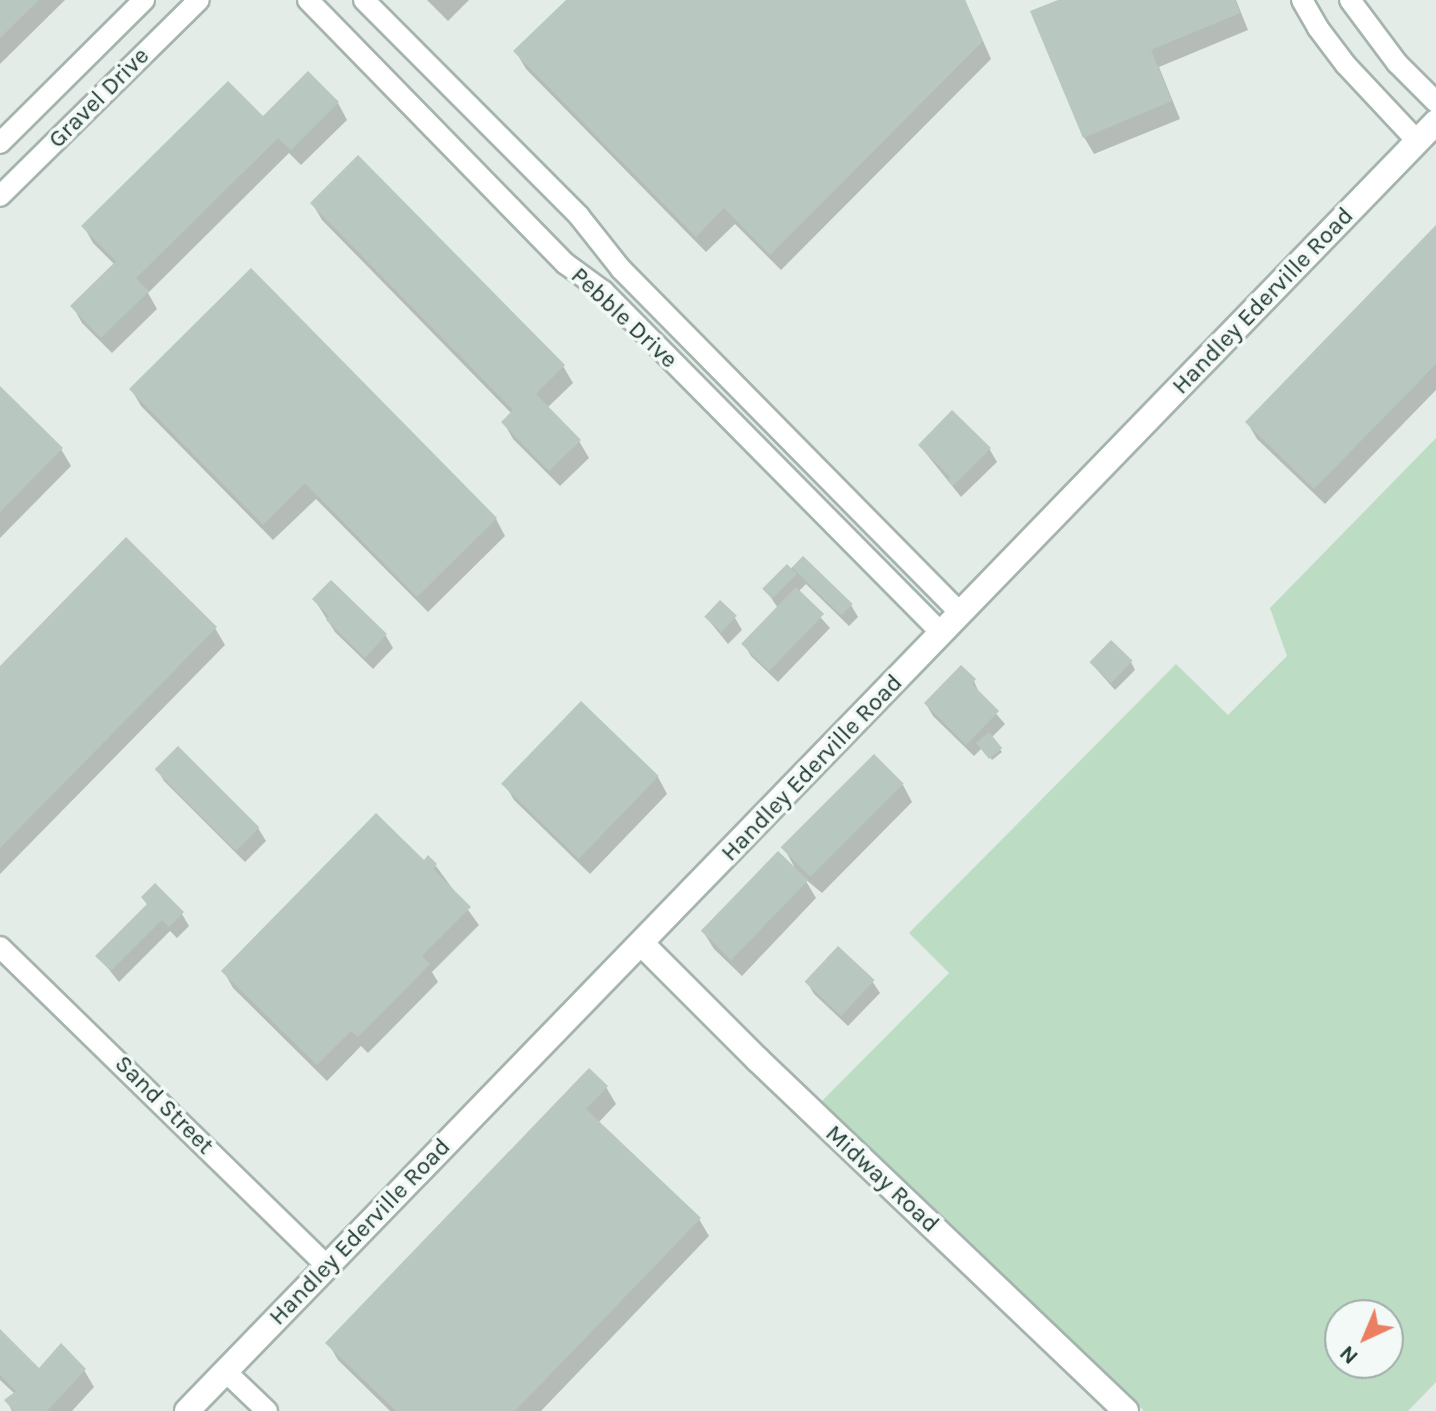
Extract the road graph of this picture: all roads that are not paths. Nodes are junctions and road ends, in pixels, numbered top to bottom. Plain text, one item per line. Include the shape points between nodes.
1 (144, 0) edge
2 (199, 0) edge
3 (308, 0) edge
4 (364, 0) edge
5 (1302, 0) edge
6 (1350, 0) edge
7 (1436, 102) edge
8 (1436, 122) edge
9 (1417, 141) junction
10 (0, 143) edge
11 (0, 196) edge
12 (815, 466) junction
13 (796, 487) junction
14 (883, 535) junction
15 (864, 555) junction
16 (961, 614) junction
17 (942, 634) junction
18 (642, 944) junction
19 (0, 947) edge
20 (326, 1265) junction
21 (225, 1371) junction
22 (187, 1411) edge
23 (267, 1411) edge
24 (1126, 1411) edge

1 - 10 street, Gravel Drive
2 - 11 street, Gravel Drive
3 - 13 street, Pebble Drive via 566,264 603,291
4 - 12 street, Pebble Drive via 579,216 621,269
5 - 9 street via 1346,65
6 - 7 street via 1397,63
8 - 9 main road, Handley Ederville Road
9 - 16 main road, Handley Ederville Road
12 - 13 street
12 - 14 street, Pebble Drive
13 - 15 street, Pebble Drive
14 - 15 street
14 - 16 street, Pebble Drive
15 - 17 street, Pebble Drive
16 - 17 main road, Handley Ederville Road
17 - 18 main road, Handley Ederville Road
18 - 20 main road, Handley Ederville Road
18 - 24 main road, Midway Road
19 - 20 street, Sand Street
20 - 21 main road, Handley Ederville Road
21 - 22 main road, Handley Ederville Road
21 - 23 street

